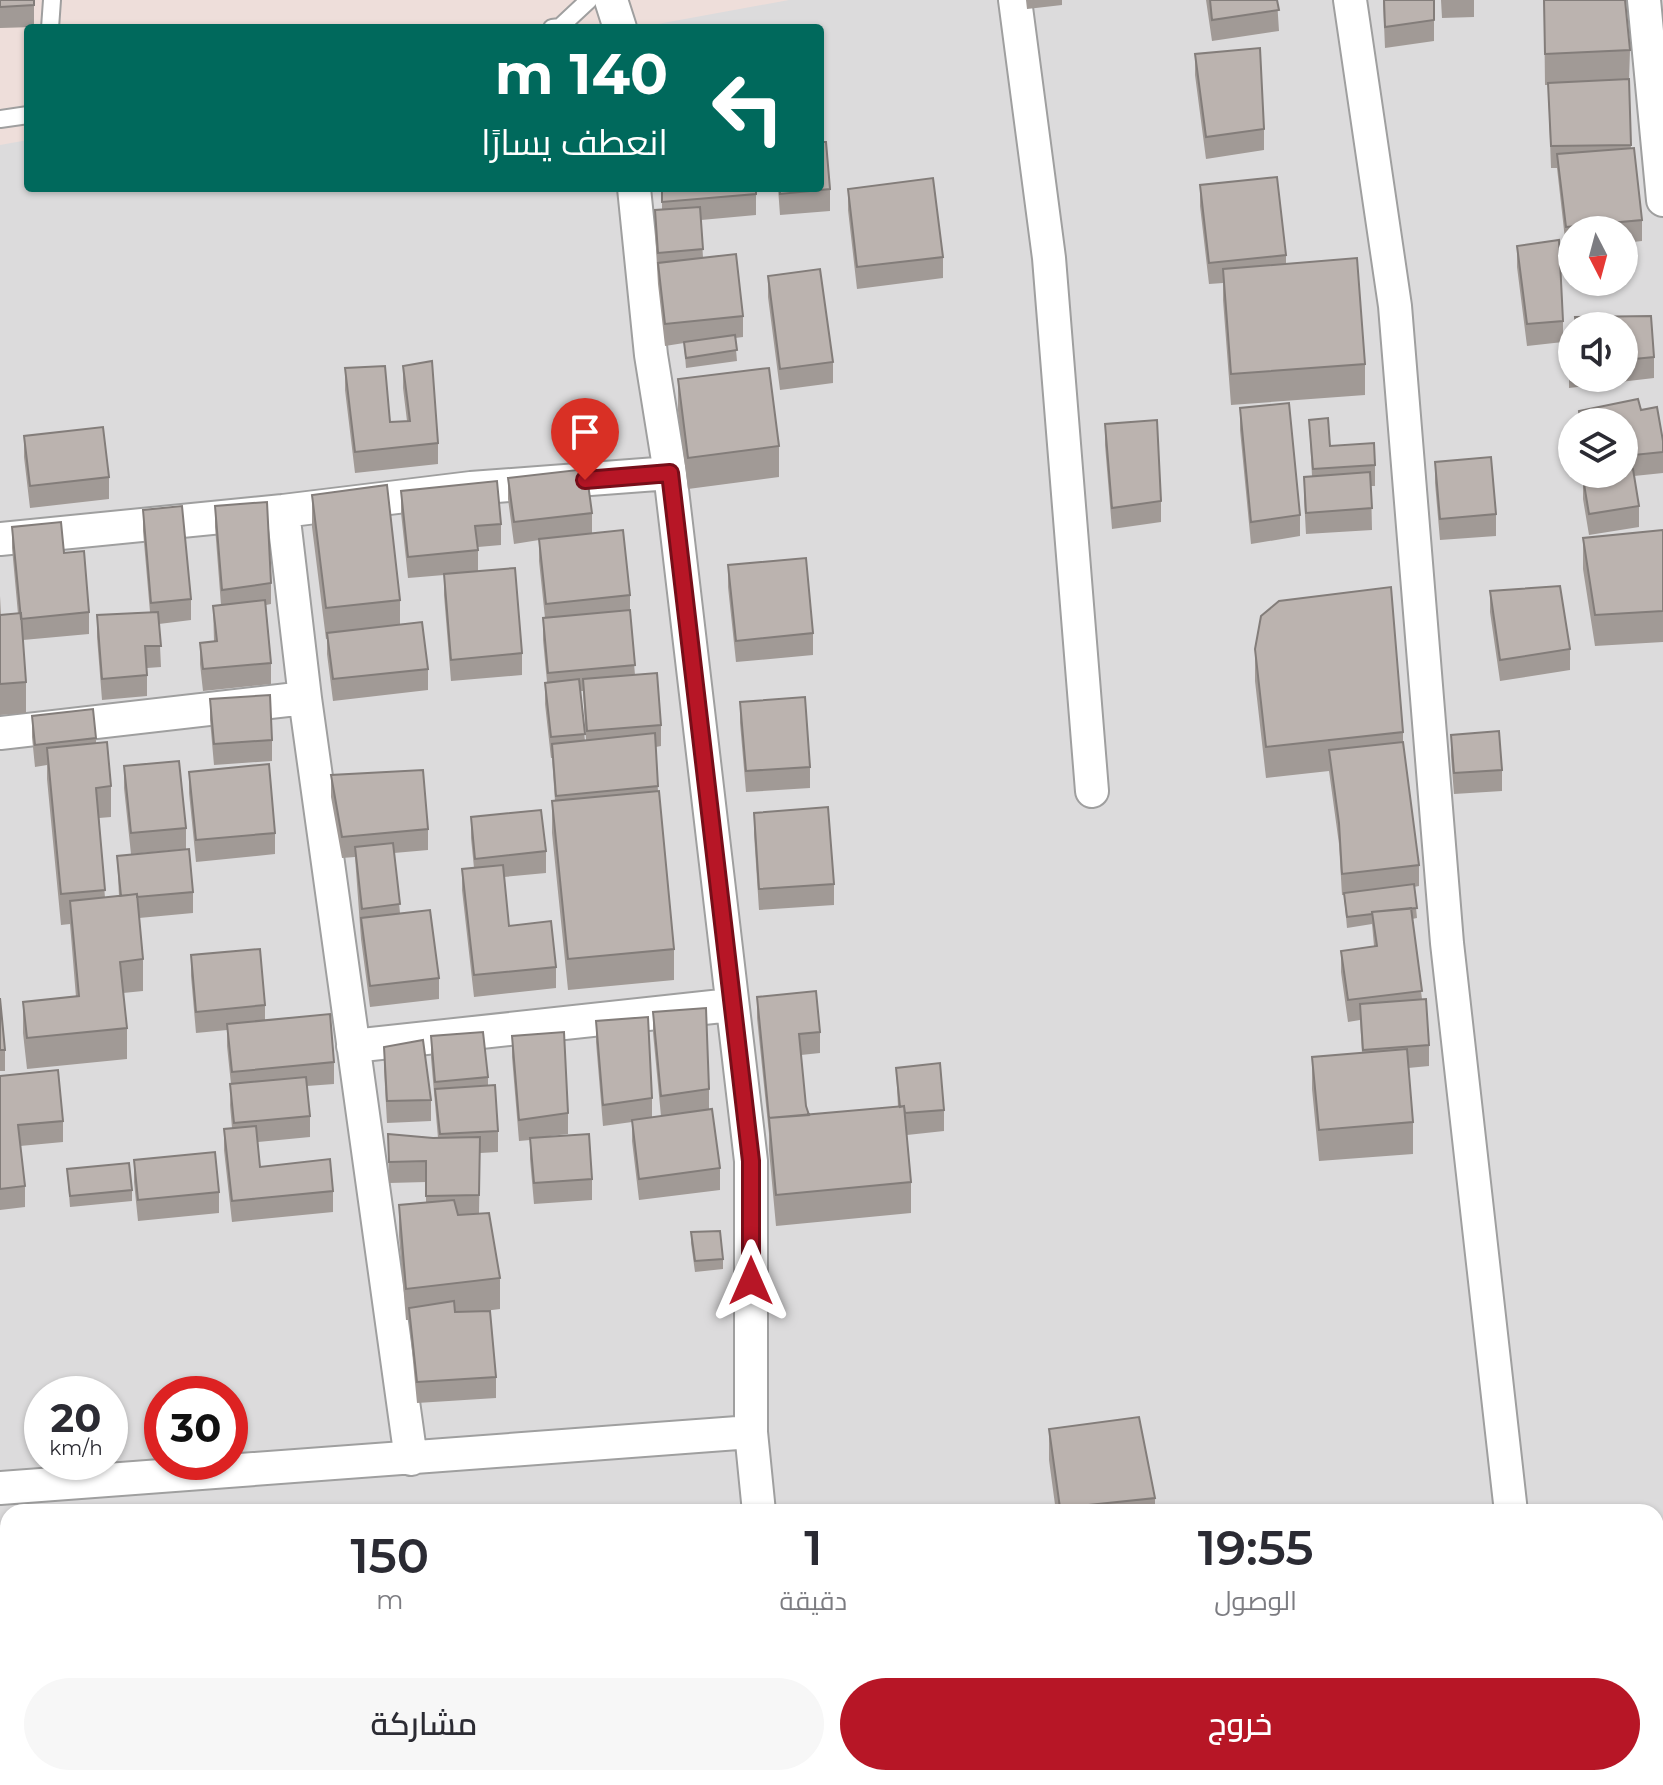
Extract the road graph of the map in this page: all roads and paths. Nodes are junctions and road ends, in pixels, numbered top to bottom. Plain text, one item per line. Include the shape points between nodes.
1 (52, 0) edge
2 (589, 0) edge
3 (611, 0) edge
4 (1015, 0) edge
5 (1350, 0) edge
6 (1644, 0) edge
7 (50, 24) edge
8 (563, 24) edge
9 (619, 24) edge
10 (24, 116) edge
11 (0, 119) edge
12 (634, 192) edge
13 (1663, 200) edge
14 (670, 473) junction
15 (283, 511) junction
16 (0, 539) edge
17 (305, 698) junction
18 (0, 733) edge
19 (1092, 791) dead end
20 (731, 1005) junction
21 (353, 1046) junction
22 (751, 1432) junction
23 (411, 1459) junction
24 (0, 1488) edge
25 (758, 1504) edge
26 (1510, 1504) edge

1 - 7 lane
2 - 8 lane
3 - 9 street
4 - 19 street via 1049,258
5 - 26 street via 1395,306 1447,943
6 - 13 street
10 - 11 lane
12 - 14 street via 651,355
14 - 15 street via 471,488
14 - 20 street
15 - 16 street
15 - 17 street
17 - 18 street
17 - 21 street
20 - 21 street
20 - 22 street via 751,1161
21 - 23 street
22 - 23 street
22 - 25 street
23 - 24 street

